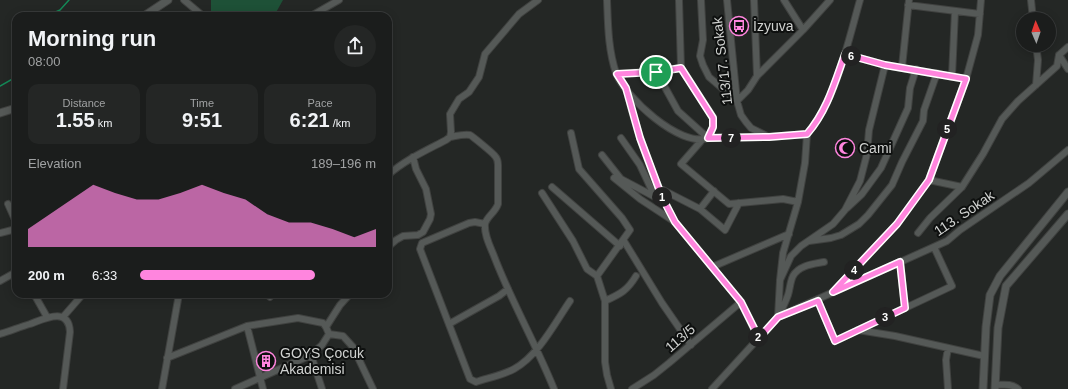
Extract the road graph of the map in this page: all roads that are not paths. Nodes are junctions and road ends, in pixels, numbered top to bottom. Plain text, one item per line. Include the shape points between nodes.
1 (168, 0) edge
2 (184, 0) edge
3 (339, 0) edge
4 (538, 0) edge
5 (608, 0) edge
6 (679, 0) edge
7 (702, 0) edge
8 (727, 0) edge
9 (754, 0) edge
10 (784, 0) edge
11 (830, 0) edge
12 (860, 0) edge
13 (981, 0) edge
14 (1031, 0) edge
15 (908, 3) edge
16 (955, 11) junction
17 (150, 12) edge
18 (198, 12) edge
19 (318, 12) edge
20 (1032, 12) edge
21 (980, 14) junction
22 (803, 30) junction
23 (1068, 47) edge
24 (1037, 52) edge
25 (845, 54) junction
26 (1059, 54) junction
27 (885, 65) junction
28 (902, 67) junction
29 (681, 68) junction
30 (1068, 68) edge
31 (916, 69) junction
32 (656, 72) junction
33 (937, 73) junction
34 (617, 74) junction
35 (757, 76) junction
36 (952, 76) junction
37 (966, 79) junction
38 (1036, 85) junction
39 (626, 88) junction
40 (737, 101) junction
41 (12, 109) edge
42 (0, 113) edge
43 (571, 133) dead end
44 (807, 134) junction
45 (450, 137) junction
46 (769, 137) junction
47 (621, 138) dead end
48 (705, 139) junction
49 (1068, 150) edge
50 (602, 155) dead end
51 (413, 157) junction
52 (392, 171) edge
53 (614, 178) dead end
54 (929, 180) junction
55 (552, 187) dead end
56 (962, 187) junction
57 (659, 188) junction
58 (714, 191) junction
59 (1068, 192) edge
60 (542, 193) dead end
61 (654, 197) junction
62 (662, 197) junction
63 (798, 202) junction
64 (740, 203) junction
65 (8, 204) dead end
66 (700, 209) junction
67 (845, 210) junction
68 (12, 213) edge
69 (1068, 214) edge
70 (675, 222) junction
71 (486, 224) junction
72 (12, 230) edge
73 (0, 232) edge
74 (918, 233) dead end
75 (790, 234) junction
76 (1032, 237) junction
77 (809, 241) junction
78 (622, 243) junction
79 (392, 244) edge
80 (1042, 245) junction
81 (934, 248) junction
82 (824, 262) dead end
83 (900, 262) junction
84 (712, 266) junction
85 (12, 274) edge
86 (597, 276) junction
87 (636, 276) dead end
88 (780, 280) junction
89 (0, 282) edge
90 (508, 290) junction
91 (833, 292) junction
92 (36, 298) edge
93 (80, 298) edge
94 (178, 298) edge
95 (346, 298) edge
96 (570, 301) dead end
97 (605, 301) junction
98 (818, 301) junction
99 (741, 302) junction
100 (905, 308) junction
101 (47, 317) junction
102 (63, 317) junction
103 (778, 317) junction
104 (449, 324) junction
105 (247, 326) junction
106 (326, 327) junction
107 (858, 330) junction
108 (0, 334) edge
109 (329, 334) junction
110 (759, 338) junction
111 (691, 345) junction
112 (948, 348) junction
113 (536, 350) junction
114 (311, 355) junction
115 (984, 356) junction
116 (997, 357) junction
117 (168, 358) junction
118 (260, 378) junction
119 (983, 387) edge
120 (995, 387) edge
121 (63, 389) edge
122 (162, 389) edge
123 (235, 389) edge
124 (263, 389) edge
125 (322, 389) edge
126 (373, 389) edge
127 (554, 389) edge
128 (611, 389) edge
129 (632, 389) edge
130 (712, 389) edge
131 (948, 389) edge
132 (1018, 389) edge

1 - 17 street
2 - 18 street
3 - 19 street
4 - 45 street via 519,14 485,54 479,76 450,114
5 - 34 street via 609,39
6 - 29 street
7 - 40 street via 703,40 700,56 703,65 709,77
8 - 40 street, 113/17. Sokak
9 - 35 street
10 - 22 street
11 - 22 street
12 - 25 street
13 - 21 street
14 - 20 street
15 - 16 street
15 - 28 street
16 - 21 street
16 - 36 street
21 - 37 street via 978,35
22 - 35 street
23 - 26 street
24 - 38 street
25 - 27 street
25 - 44 street via 828,99 816,124
26 - 30 street
26 - 38 street via 1057,66
27 - 28 street
27 - 67 street via 869,130 863,172
28 - 31 street
29 - 32 street
29 - 48 street via 713,118 713,127
31 - 33 street
31 - 67 street via 910,88 908,108 881,168 862,194
32 - 34 street
32 - 48 street via 678,111
33 - 36 street
33 - 77 street via 924,110 923,121 892,185 859,224 841,235
34 - 39 street
35 - 40 street
36 - 37 street
37 - 54 street
38 - 56 street via 1002,119 984,154
39 - 48 street via 630,95 660,123 680,135
39 - 57 street via 640,138
40 - 46 street, 113/17. Sokak via 741,115 751,128
41 - 42 street
43 - 78 street via 579,169 630,230
44 - 46 street
44 - 63 street
45 - 51 street
45 - 71 street via 469,135 497,159 498,204
46 - 48 street
47 - 61 street via 640,165
48 - 58 street via 681,164
49 - 81 street, 113. Sokak via 1029,183
50 - 61 street via 621,179
51 - 52 street
51 - 79 street via 426,189 430,219 418,236 403,236
53 - 70 street
54 - 56 street
54 - 91 street via 897,224
55 - 78 street
56 - 74 street
57 - 62 street
57 - 66 street
58 - 64 street via 729,204
58 - 66 street
59 - 76 street
60 - 86 street via 573,241 587,269
61 - 62 street
62 - 70 street
63 - 64 street via 783,198
63 - 75 street
64 - 66 street via 725,230
65 - 68 street
67 - 77 street via 833,224
69 - 80 street
70 - 84 street
71 - 90 street via 489,243
71 - 104 street via 469,223 420,246
72 - 73 street
75 - 84 street
75 - 88 street via 783,253
76 - 80 street
76 - 115 street via 1000,276 990,295
77 - 88 street via 791,256
78 - 86 street
78 - 111 street
80 - 116 street via 1006,286 998,328
81 - 83 street, 113. Sokak
81 - 100 street via 952,286
82 - 103 street via 801,268 796,272
83 - 91 street, 113. Sokak
83 - 100 street
84 - 99 street
85 - 89 street
86 - 97 street
87 - 97 street via 621,294
88 - 103 street
90 - 104 street
90 - 113 street
91 - 98 street, 113. Sokak
92 - 101 street
93 - 102 street
94 - 117 street
95 - 106 street
96 - 113 street
97 - 128 street via 605,362
98 - 103 street, 113. Sokak
98 - 107 street via 835,341
99 - 110 street
99 - 111 street, 113/5
100 - 107 street
101 - 102 street
101 - 108 street
102 - 121 street via 68,322 70,332
103 - 110 street, 113. Sokak
104 - 113 street via 470,379 476,382 514,369
105 - 106 street via 298,318 323,323
105 - 117 street
105 - 118 street
106 - 109 street
107 - 112 street
109 - 114 street
109 - 126 street via 343,336 353,347
110 - 130 street, 113. Sokak
111 - 129 street, 113/5
112 - 115 street
112 - 131 street
113 - 127 street
114 - 118 street
114 - 125 street
115 - 116 street
115 - 119 street
116 - 120 street
117 - 122 street
118 - 123 street
118 - 124 street
119 - 120 street
120 - 132 street via 1006,384

